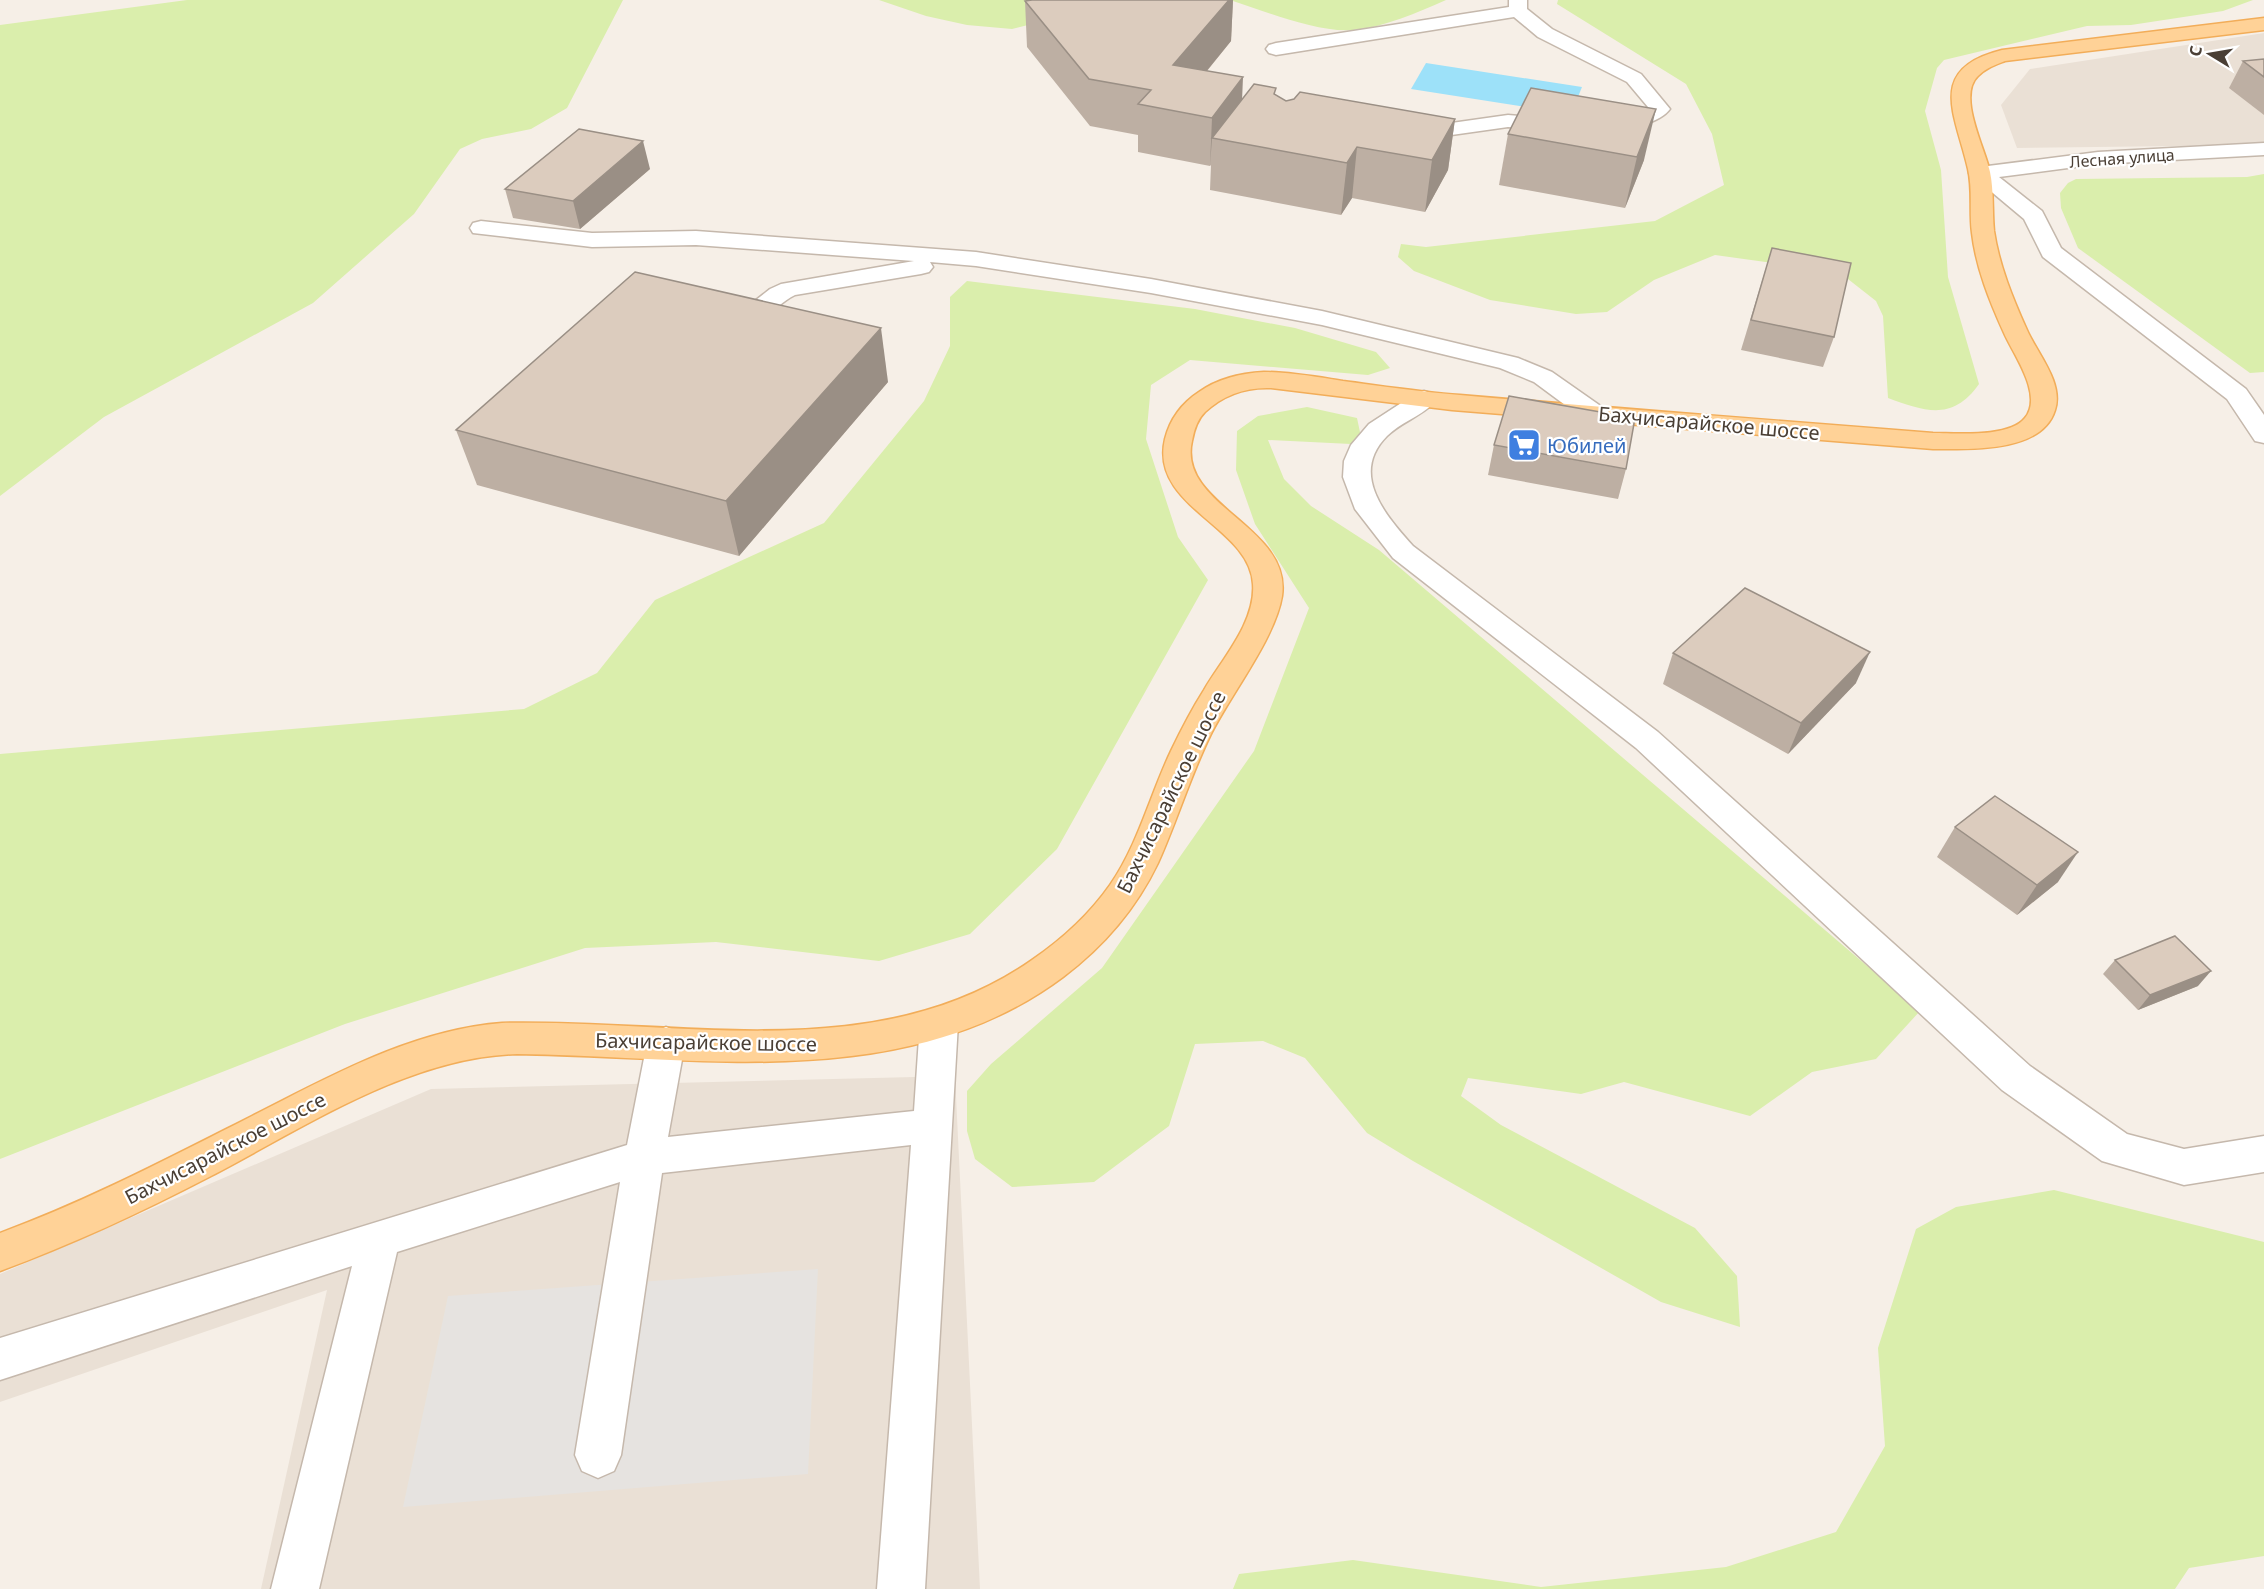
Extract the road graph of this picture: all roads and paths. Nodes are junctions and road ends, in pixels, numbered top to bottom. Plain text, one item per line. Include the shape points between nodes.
1 (1518, 6) edge
2 (2264, 24) edge
3 (1276, 49) dead end
4 (1575, 125) edge
5 (1597, 127) edge
6 (1391, 134) edge
7 (2264, 149) edge
8 (1980, 173) junction
9 (482, 228) dead end
10 (976, 260) junction
11 (737, 327) edge
12 (1424, 399) junction
13 (1593, 413) junction
14 (2264, 435) edge
15 (939, 1023) junction
16 (666, 1043) junction
17 (932, 1126) junction
18 (2264, 1154) edge
19 (644, 1157) junction
20 (380, 1238) junction
21 (0, 1252) edge
22 (0, 1359) edge
23 (598, 1455) dead end
24 (295, 1589) edge
25 (901, 1589) edge

1 - 3 street
1 - 5 street via 1545,33 1634,78 1660,109 1639,120
2 - 8 main road, Бахчисарайское шоссе via 1986,60 1964,76 1959,89
4 - 6 street via 1508,121 1402,136
7 - 8 street, Лесная улица via 2098,158
8 - 13 main road, Бахчисарайское шоссе via 1984,238 1994,279 2040,380 2046,403 2037,422 2012,436 1978,442
8 - 14 street via 2034,216 2051,252 2237,394
9 - 10 street via 592,240 696,238
10 - 11 street via 798,286 778,294
10 - 13 street via 1151,286 1404,336 1527,369
12 - 13 main road, Бахчисарайское шоссе
12 - 15 main road, Бахчисарайское шоссе via 1261,380 1233,385 1195,406 1175,441 1181,474 1197,497 1256,551 1268,573 1267,594 1249,645 1198,728 1123,895 1094,930 1014,991
12 - 18 street via 1379,429 1364,444 1356,462 1357,482 1366,507 1403,552 1647,740 2016,1078 2116,1149 2184,1167
15 - 16 main road, Бахчисарайское шоссе via 859,1041 792,1047
15 - 17 street
16 - 19 street
16 - 21 main road, Бахчисарайское шоссе via 477,1041 430,1053 345,1088 161,1183
17 - 19 street
17 - 25 street
19 - 20 street
19 - 23 street
20 - 22 street
20 - 24 street

